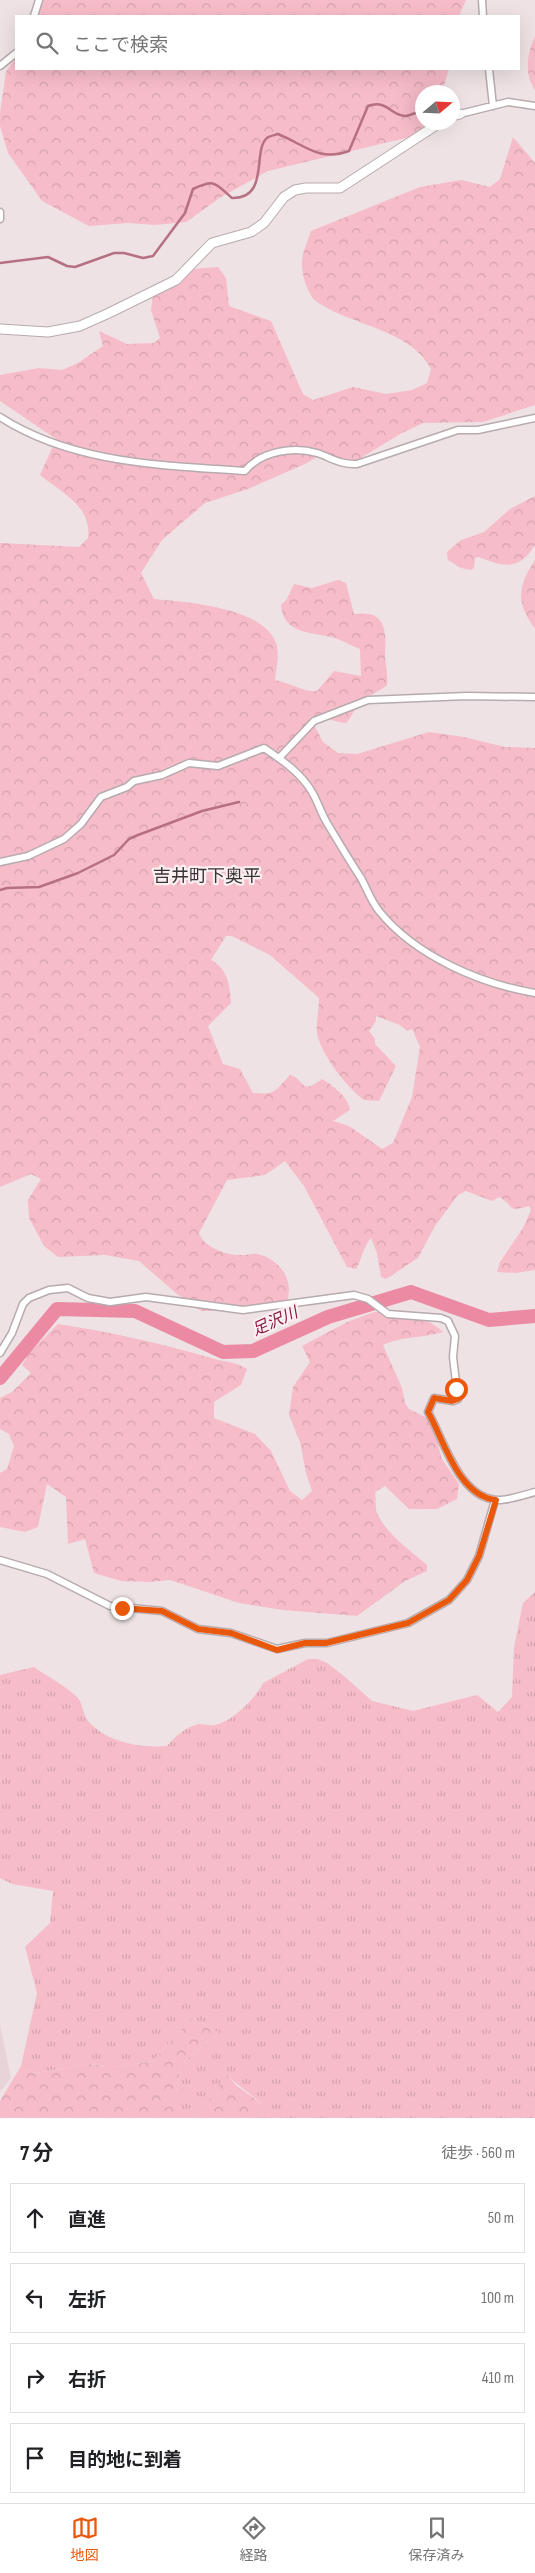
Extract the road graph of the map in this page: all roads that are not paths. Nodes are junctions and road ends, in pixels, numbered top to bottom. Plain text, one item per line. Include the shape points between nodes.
1 (39, 0) edge
2 (482, 0) edge
3 (34, 15) edge
4 (484, 15) edge
5 (15, 54) edge
6 (0, 66) edge
7 (489, 70) edge
8 (493, 106) junction
9 (535, 106) edge
10 (460, 114) edge
11 (429, 130) edge
12 (0, 212) edge
13 (0, 219) edge
14 (0, 329) edge
15 (0, 417) edge
16 (535, 418) edge
17 (535, 697) edge
18 (279, 758) junction
19 (0, 862) edge
20 (535, 993) edge
21 (0, 1353) edge
22 (535, 1492) edge
23 (496, 1500) junction
24 (0, 1560) edge

1 - 3 street
2 - 4 street
5 - 6 street
7 - 8 street
8 - 9 street via 508,102
8 - 10 street
11 - 14 street via 340,188 295,190 284,197 264,223 251,232 212,244 176,280 109,313 80,326 48,332
12 - 13 street
15 - 16 street via 40,438 74,450 120,460 245,470 260,458 282,451 316,453 344,465 357,464 458,430 478,430
17 - 18 street via 368,700 314,721
18 - 19 street via 264,748 218,766 188,763 162,775 134,781 101,797 64,840 28,856
18 - 20 street via 311,790 370,897 396,928 463,974
21 - 23 street via 12,1333 22,1304 49,1290 68,1288 88,1298 110,1302 146,1297 243,1310 354,1295 368,1299 388,1314 441,1318 448,1321 454,1336 458,1399 434,1398 428,1412 458,1473 487,1499
22 - 23 street
23 - 24 street via 479,1556 467,1580 449,1600 408,1623 326,1643 305,1643 277,1650 231,1633 198,1629 162,1611 110,1606 55,1578

